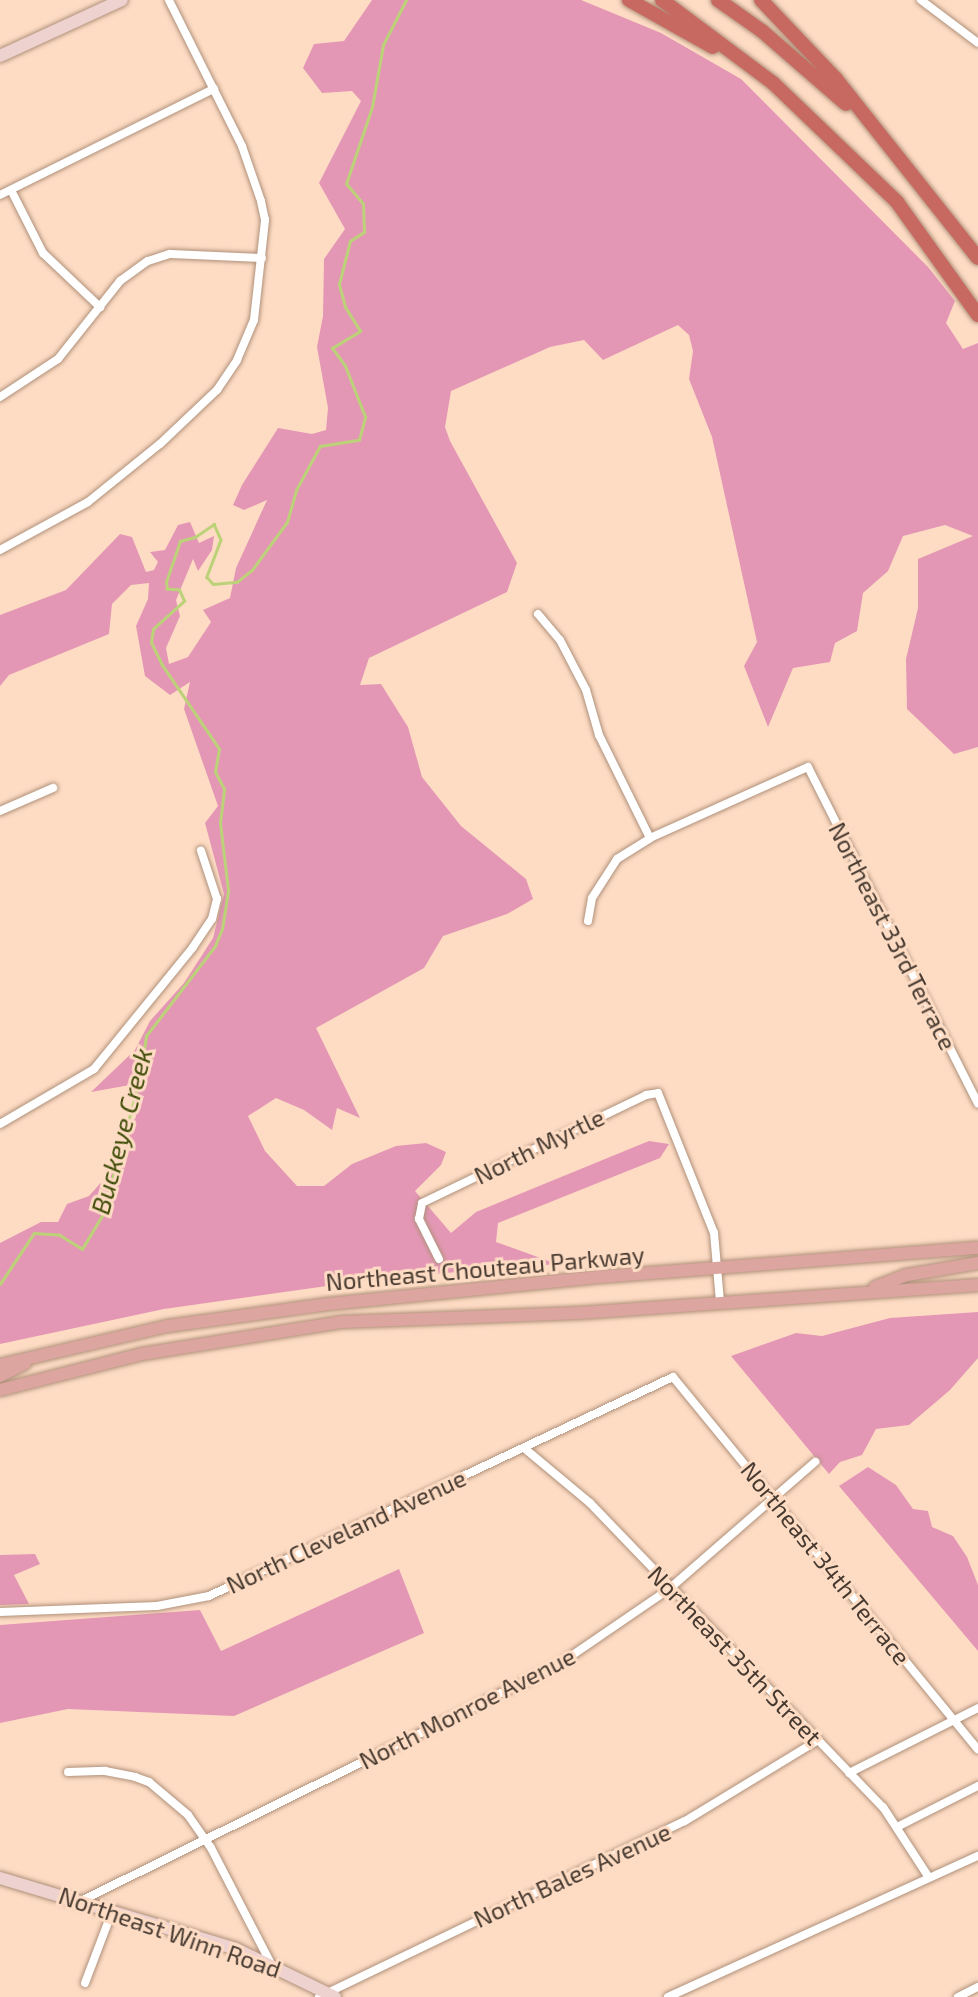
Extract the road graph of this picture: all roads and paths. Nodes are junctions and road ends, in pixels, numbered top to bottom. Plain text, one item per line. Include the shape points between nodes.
1 (122, 0) edge
2 (169, 0) edge
3 (629, 0) edge
4 (662, 0) edge
5 (718, 0) edge
6 (761, 0) edge
7 (921, 0) edge
8 (978, 43) edge
9 (0, 56) edge
10 (773, 83) junction
11 (214, 89) junction
12 (875, 131) junction
13 (11, 190) junction
14 (0, 195) edge
15 (262, 258) junction
16 (978, 258) edge
17 (100, 307) junction
18 (978, 314) edge
19 (0, 397) edge
20 (0, 550) edge
21 (538, 614) dead end
22 (53, 788) dead end
23 (0, 811) edge
24 (650, 838) junction
25 (201, 851) dead end
26 (588, 921) dead end
27 (978, 1104) edge
28 (0, 1124) edge
29 (978, 1248) edge
30 (439, 1259) dead end
31 (978, 1263) edge
32 (718, 1269) junction
33 (978, 1285) edge
34 (858, 1292) junction
35 (720, 1302) junction
36 (41, 1355) junction
37 (0, 1365) edge
38 (0, 1376) edge
39 (673, 1377) joint
40 (0, 1390) edge
41 (524, 1448) junction
42 (815, 1462) dead end
43 (772, 1496) junction
44 (669, 1589) junction
45 (0, 1612) edge
46 (978, 1708) edge
47 (954, 1720) junction
48 (818, 1740) junction
49 (978, 1749) edge
50 (68, 1772) dead end
51 (849, 1773) junction
52 (978, 1786) edge
53 (899, 1826) junction
54 (205, 1837) junction
55 (978, 1856) edge
56 (929, 1876) junction
57 (0, 1878) edge
58 (83, 1900) junction
59 (112, 1912) junction
60 (270, 1962) junction
61 (85, 1983) dead end
62 (978, 1987) edge
63 (328, 1995) edge
64 (668, 1997) edge
65 (958, 1997) edge

1 - 9 street
2 - 11 street
3 - 10 highway
4 - 10 highway
5 - 12 highway via 762,31
6 - 12 highway via 836,79
7 - 8 street
10 - 18 highway via 897,202
11 - 13 street
11 - 15 street via 255,181 265,220
12 - 16 highway
13 - 14 street
13 - 17 street via 43,253
15 - 17 street via 158,257 128,273
15 - 20 street via 254,320 237,360 217,390 113,484 61,519
17 - 19 street via 58,359
21 - 24 street via 560,640 586,690 599,734
22 - 23 street
24 - 26 street via 617,859 602,878
24 - 27 street, Northeast 33rd Terrace via 808,767
25 - 28 street via 215,885 212,919 94,1069
29 - 32 main road, Northeast Chouteau Parkway
30 - 32 street, North Myrtle via 419,1219 422,1203 658,1093 714,1233
31 - 34 main road via 907,1275
32 - 35 street
32 - 36 main road, Northeast Chouteau Parkway via 455,1290 237,1315
33 - 34 main road, Northeast Chouteau Parkway
34 - 35 main road, Northeast Chouteau Parkway
35 - 40 main road, Northeast Chouteau Parkway via 342,1322 131,1356
36 - 37 main road, Northeast Chouteau Parkway
36 - 38 main road
39 - 41 street, North Cleveland Avenue
39 - 43 street, Northeast 34th Terrace
41 - 44 street, Northeast 35th Street via 590,1503
41 - 45 street, North Cleveland Avenue via 209,1596 157,1606
42 - 43 street, North Monroe Avenue
43 - 44 street, North Monroe Avenue
43 - 47 street, Northeast 34th Terrace
44 - 48 street, Northeast 35th Street
44 - 54 street, North Monroe Avenue via 536,1677
46 - 47 street
47 - 49 street, Northeast 34th Terrace
47 - 51 street
48 - 51 street, Northeast 35th Street
48 - 63 street, North Bales Avenue via 685,1821
50 - 54 street via 105,1771 149,1782 188,1815
51 - 53 street, Northeast 35th Street
52 - 53 street
53 - 56 street, Northeast 35th Street
54 - 58 street, North Monroe Avenue
54 - 60 street
55 - 56 street
56 - 64 street
57 - 58 street, Northeast Winn Road
58 - 59 street, Northeast Winn Road
59 - 60 street, Northeast Winn Road
59 - 61 street
60 - 63 street, Northeast Winn Road
62 - 65 street

